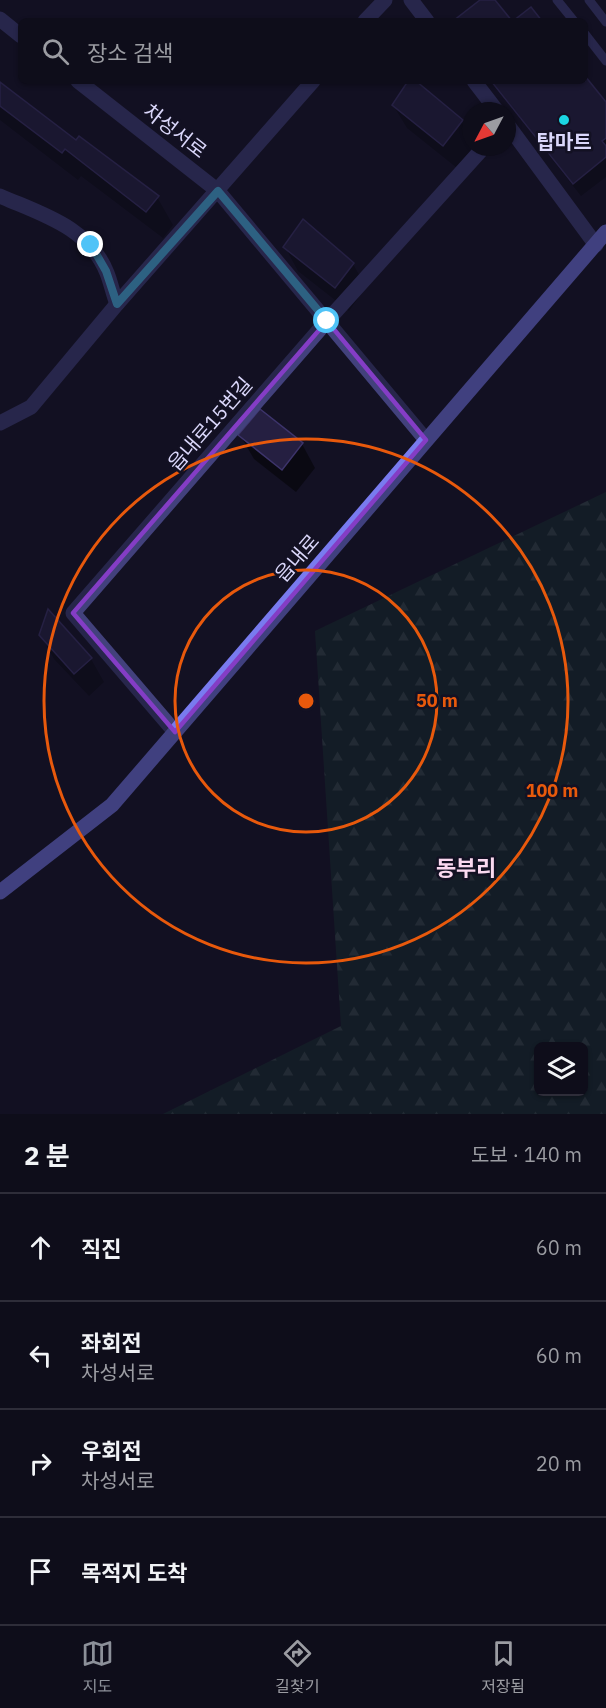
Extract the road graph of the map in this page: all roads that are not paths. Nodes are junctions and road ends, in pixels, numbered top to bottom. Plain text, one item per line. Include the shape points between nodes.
1 (385, 0) edge
2 (411, 0) edge
3 (557, 0) edge
4 (589, 0) edge
5 (368, 18) edge
6 (425, 18) edge
7 (572, 18) edge
8 (0, 19) edge
9 (606, 22) edge
10 (18, 34) edge
11 (588, 38) edge
12 (606, 61) edge
13 (82, 84) edge
14 (310, 84) edge
15 (476, 84) edge
16 (490, 102) edge
17 (516, 136) edge
18 (476, 156) edge
19 (218, 191) junction
20 (0, 196) edge
21 (606, 232) edge
22 (596, 245) junction
23 (117, 304) junction
24 (327, 321) junction
25 (0, 423) edge
26 (426, 440) junction
27 (175, 732) junction
28 (0, 892) edge

1 - 5 street
2 - 6 street
3 - 7 lane
4 - 9 lane
8 - 10 street
11 - 12 lane
13 - 19 street, 차성서로
14 - 19 street
15 - 16 street
17 - 22 street
18 - 24 street, 읍내로15번길
19 - 23 street
19 - 24 street, 차성서로
20 - 23 street via 64,224 91,245 106,271
21 - 22 main road, 읍내로
22 - 26 main road, 읍내로
23 - 25 street via 31,407
24 - 26 street, 차성서로
24 - 27 street, 읍내로15번길 via 73,613
26 - 27 main road, 읍내로
27 - 28 main road, 읍내로 via 112,805

